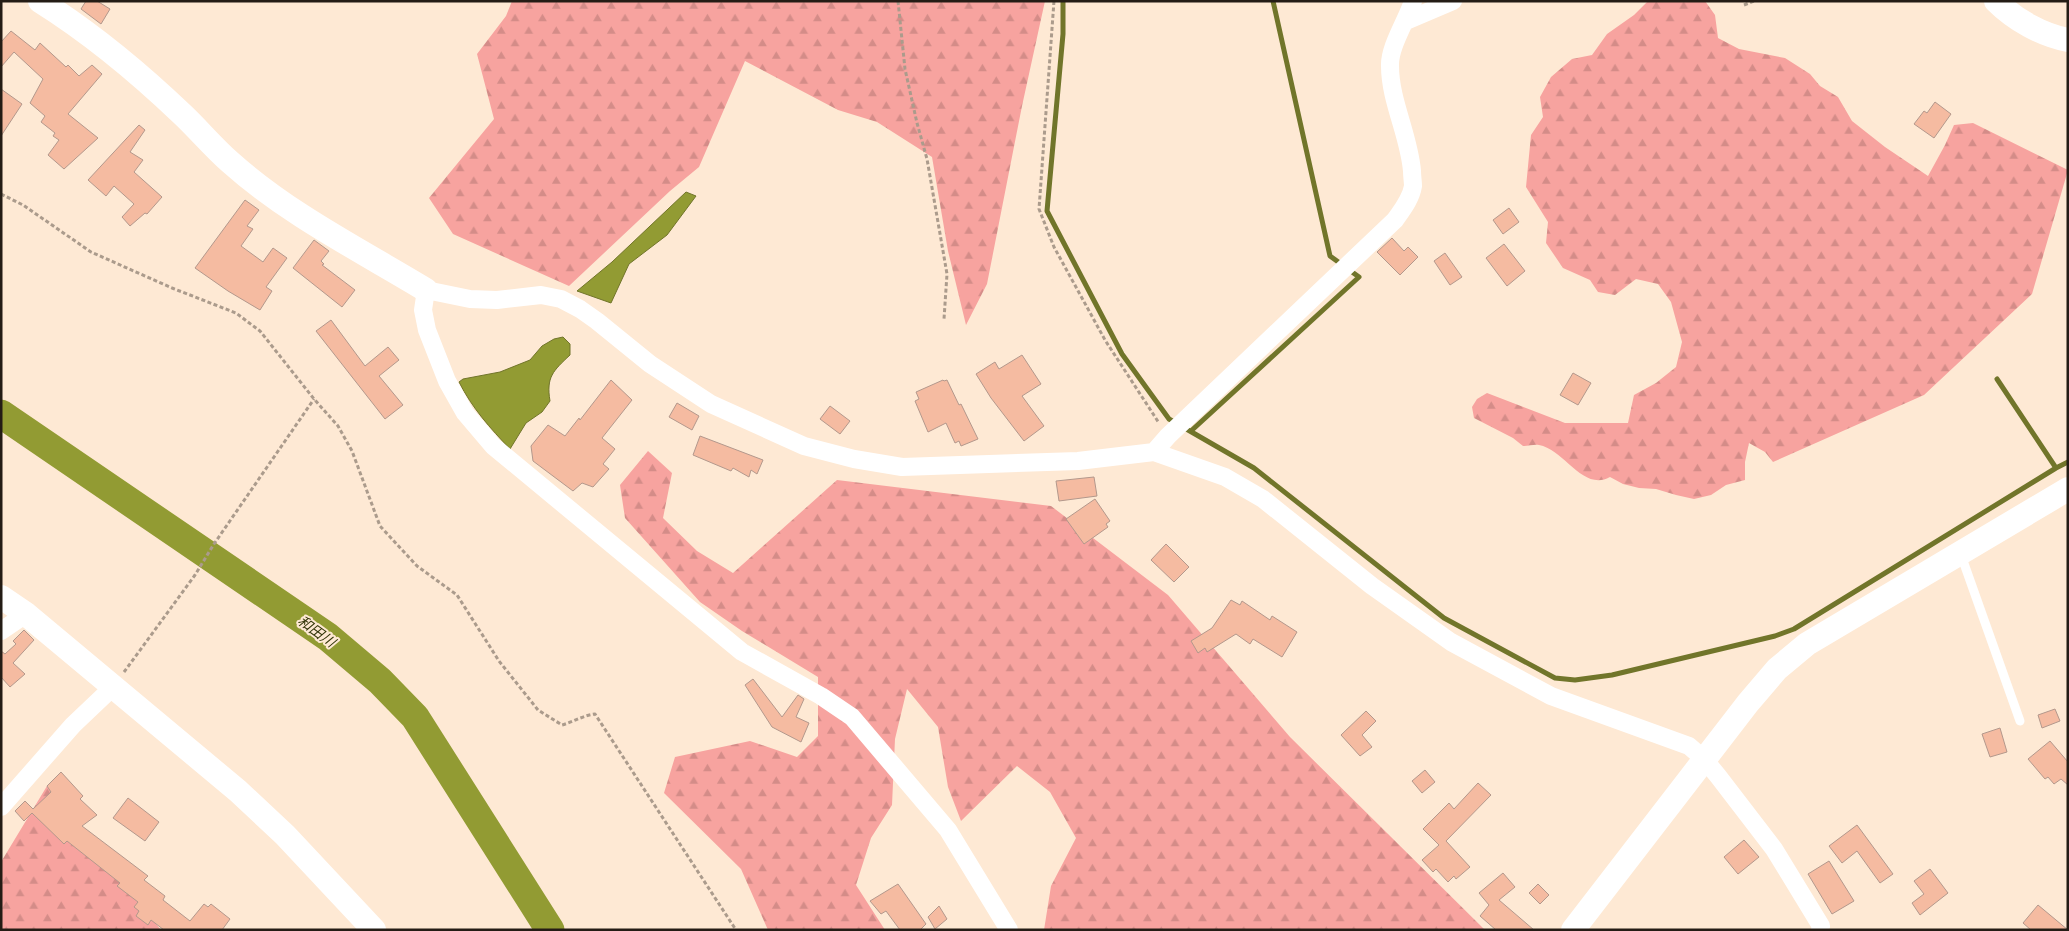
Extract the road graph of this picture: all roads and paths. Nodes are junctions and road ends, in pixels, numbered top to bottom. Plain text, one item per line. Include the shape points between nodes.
1 (40, 1) edge
2 (898, 1) edge
3 (1054, 1) edge
4 (1413, 1) edge
5 (1453, 1) edge
6 (1754, 1) edge
7 (1996, 1) edge
8 (1744, 6) dead end
9 (1406, 21) junction
10 (2068, 40) edge
11 (1, 194) edge
12 (426, 290) junction
13 (944, 319) dead end
14 (314, 399) junction
15 (1168, 436) junction
16 (1154, 452) junction
17 (2068, 489) edge
18 (1961, 554) junction
19 (1, 597) edge
20 (26, 614) junction
21 (1, 631) edge
22 (113, 687) junction
23 (2020, 721) dead end
24 (1704, 759) junction
25 (1, 807) edge
26 (1822, 929) edge
27 (374, 930) edge
28 (736, 930) edge
29 (1009, 930) edge
30 (1573, 930) edge

1 - 12 street via 118,57 260,186 304,217
2 - 13 path via 905,69 927,159 947,274
3 - 15 path via 1039,209 1054,247 1105,340
4 - 9 street
5 - 9 street
6 - 8 path
7 - 10 street via 2024,22 2051,36
9 - 15 street via 1392,49 1389,64 1411,160 1413,186 1406,204 1395,220
11 - 14 path via 23,205 91,252 246,319 260,331
12 - 16 street via 470,299 497,300 541,295 561,299 580,309 650,364 711,404 804,446 854,459 902,467 1078,461
12 - 29 street via 423,310 426,330 447,381 466,413 493,446 742,652 852,717 948,830
14 - 22 path via 195,575
14 - 28 path via 338,426 352,451 380,526 417,566 457,595 499,661 538,710 562,725 595,714
15 - 16 street
16 - 24 street via 1224,477 1263,499 1372,586 1452,642 1551,696 1689,746
17 - 18 street
18 - 23 lane
18 - 24 street via 1807,644 1777,670
19 - 20 street
20 - 21 street
20 - 22 street
22 - 25 street via 73,725
22 - 27 street via 285,834
24 - 26 street via 1774,849
24 - 30 street

